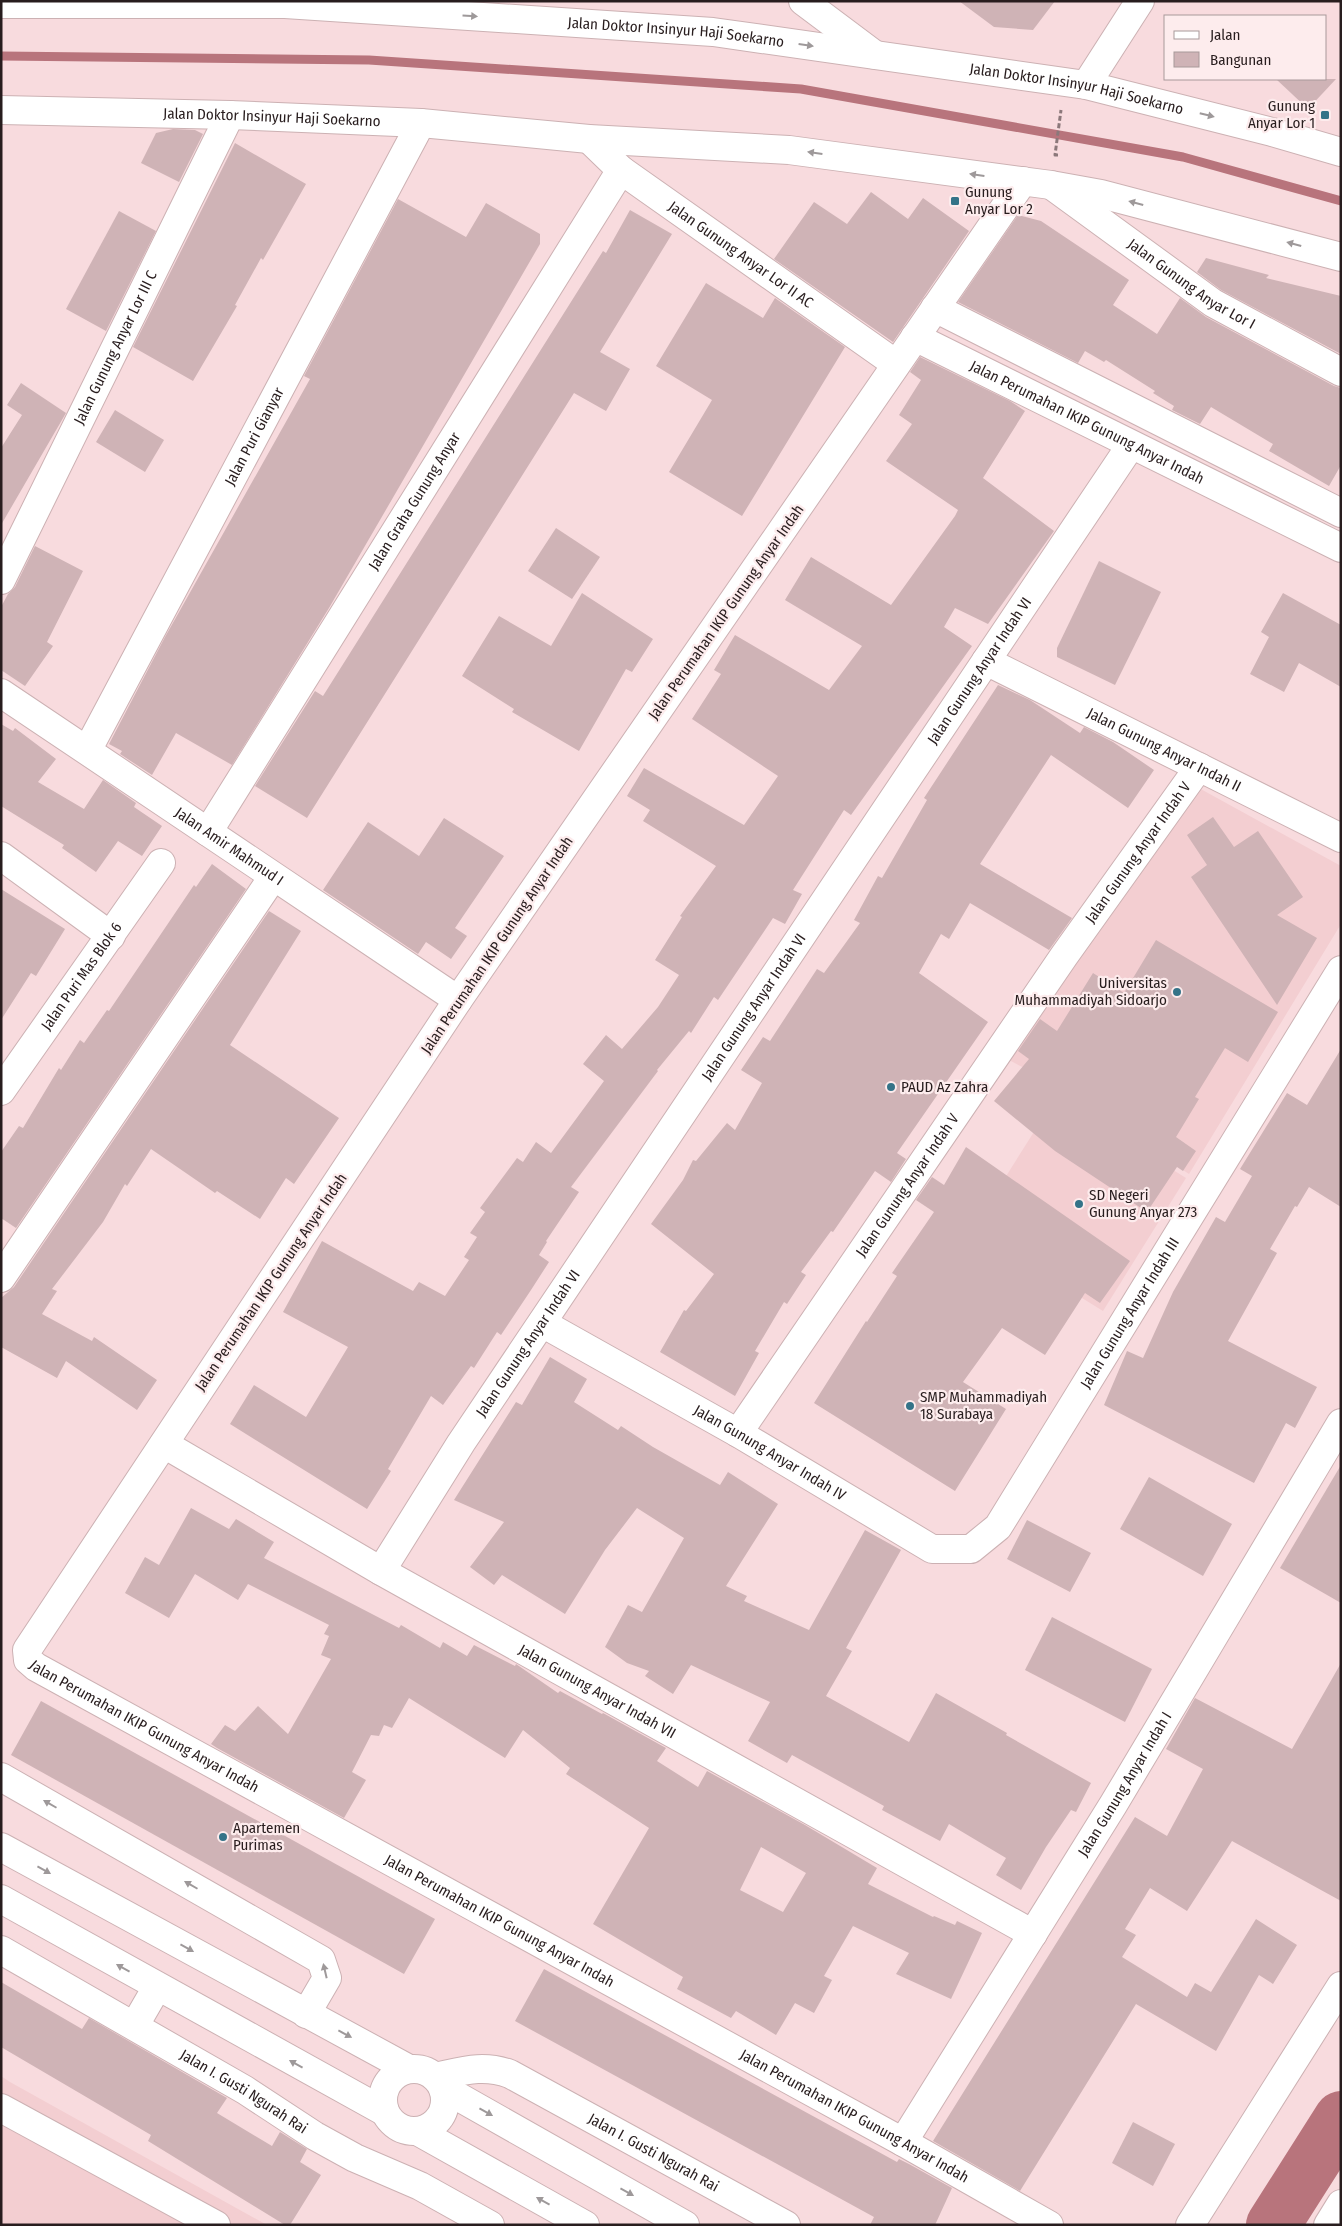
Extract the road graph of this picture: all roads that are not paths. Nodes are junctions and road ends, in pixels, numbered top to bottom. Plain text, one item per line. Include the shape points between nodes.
1 (803, 1) edge
2 (1140, 1) edge
3 (286, 2) edge
4 (1, 4) edge
5 (378, 6) edge
6 (429, 7) edge
7 (876, 55) junction
8 (1086, 85) junction
9 (1, 110) edge
10 (230, 116) junction
11 (421, 123) junction
12 (590, 139) junction
13 (1341, 152) edge
14 (621, 170) junction
15 (1023, 181) junction
16 (1051, 185) junction
17 (1341, 256) edge
18 (935, 308) junction
19 (915, 337) junction
20 (896, 364) junction
21 (1341, 372) edge
22 (1131, 445) junction
23 (1341, 513) edge
24 (1341, 548) edge
25 (1, 580) edge
26 (986, 661) junction
27 (1, 693) edge
28 (88, 749) junction
29 (1199, 767) junction
30 (208, 832) junction
31 (1341, 838) edge
32 (1, 856) edge
33 (161, 863) dead end
34 (273, 877) junction
35 (111, 936) junction
36 (1341, 970) edge
37 (458, 1000) junction
38 (1, 1091) edge
39 (1, 1278) edge
40 (542, 1323) junction
41 (1341, 1423) edge
42 (738, 1433) junction
43 (164, 1444) junction
44 (998, 1527) joint
45 (381, 1571) junction
46 (1, 1777) edge
47 (1, 1847) edge
48 (1, 1899) edge
49 (1033, 1934) junction
50 (1, 1950) edge
51 (1341, 1986) edge
52 (157, 1987) junction
53 (306, 2014) junction
54 (135, 2025) junction
55 (409, 2069) junction
56 (439, 2083) junction
57 (1, 2108) edge
58 (385, 2112) junction
59 (419, 2132) junction
60 (903, 2142) junction
61 (1341, 2204) edge
62 (216, 2225) edge
63 (490, 2225) edge
64 (585, 2225) edge
65 (684, 2225) edge
66 (786, 2225) edge
67 (1049, 2225) edge
68 (1190, 2225) edge
69 (1328, 2225) edge

1 - 7 street
2 - 8 street
3 - 4 street, Jalan Doktor Insinyur Haji Soekarno
3 - 5 street, Jalan Doktor Insinyur Haji Soekarno
5 - 6 street, Jalan Doktor Insinyur Haji Soekarno
6 -> 7 street, Jalan Doktor Insinyur Haji Soekarno via 712,32
7 - 8 street, Jalan Doktor Insinyur Haji Soekarno
8 -> 13 street, Jalan Doktor Insinyur Haji Soekarno
9 - 10 street, Jalan Doktor Insinyur Haji Soekarno
10 - 11 street, Jalan Doktor Insinyur Haji Soekarno
10 - 25 street, Jalan Gunung Anyar Lor III C
11 - 12 street, Jalan Doktor Insinyur Haji Soekarno
11 - 28 street, Jalan Puri Gianyar
12 - 14 street, Jalan Gunung Anyar Lor II AC
15 -> 12 street, Jalan Doktor Insinyur Haji Soekarno via 789,150
14 - 20 street, Jalan Gunung Anyar Lor II AC
14 - 30 street, Jalan Graha Gunung Anyar
15 - 16 street, Jalan Doktor Insinyur Haji Soekarno
15 - 18 street
17 -> 16 street, Jalan Doktor Insinyur Haji Soekarno via 1101,194
16 - 21 street, Jalan Gunung Anyar Lor I via 1213,303
18 - 19 street
18 - 23 street
19 - 20 street, Jalan Perumahan IKIP Gunung Anyar Indah
19 - 22 street, Jalan Perumahan IKIP Gunung Anyar Indah
20 - 37 street, Jalan Perumahan IKIP Gunung Anyar Indah
22 - 24 street, Jalan Perumahan IKIP Gunung Anyar Indah
22 - 26 street, Jalan Gunung Anyar Indah VI
26 - 29 street, Jalan Gunung Anyar Indah II
26 - 40 street, Jalan Gunung Anyar Indah VI
27 - 28 street, Jalan Amir Mahmud I
28 - 30 street, Jalan Amir Mahmud I
29 - 31 street, Jalan Gunung Anyar Indah II
29 - 42 street, Jalan Gunung Anyar Indah V via 1064,956
30 - 34 street, Jalan Amir Mahmud I
32 - 35 street
33 - 35 street, Jalan Puri Mas Blok 6
34 - 37 street, Jalan Amir Mahmud I
34 - 39 street
35 - 38 street, Jalan Puri Mas Blok 6
36 - 44 street, Jalan Gunung Anyar Indah III
37 - 43 street, Jalan Perumahan IKIP Gunung Anyar Indah
40 - 42 street, Jalan Gunung Anyar Indah IV
40 - 45 street, Jalan Gunung Anyar Indah VI
41 - 49 street, Jalan Gunung Anyar Indah I
42 - 44 street, Jalan Gunung Anyar Indah IV via 932,1549 971,1549
43 - 45 street, Jalan Gunung Anyar Indah VII
43 - 60 street, Jalan Perumahan IKIP Gunung Anyar Indah via 27,1650 28,1660
45 - 49 street, Jalan Gunung Anyar Indah VII
53 -> 46 street via 326,1982 327,1975 321,1960
47 -> 53 street
52 -> 48 street
49 - 60 street, Jalan Gunung Anyar Indah I
50 - 54 street, Jalan I. Gusti Ngurah Rai
51 - 68 street
52 - 54 street
58 -> 52 street
53 -> 55 street
54 - 63 street, Jalan I. Gusti Ngurah Rai via 315,2136 420,2186
55 - 56 street via 423,2070
55 - 58 street via 396,2075 387,2085 383,2098
56 - 59 street via 446,2102 442,2116
56 -> 65 street
56 - 66 street, Jalan I. Gusti Ngurah Rai via 471,2069 493,2068 510,2074
57 - 62 street
58 - 59 street via 393,2124 405,2131
64 -> 59 street
60 - 67 street, Jalan Perumahan IKIP Gunung Anyar Indah
61 - 69 street

